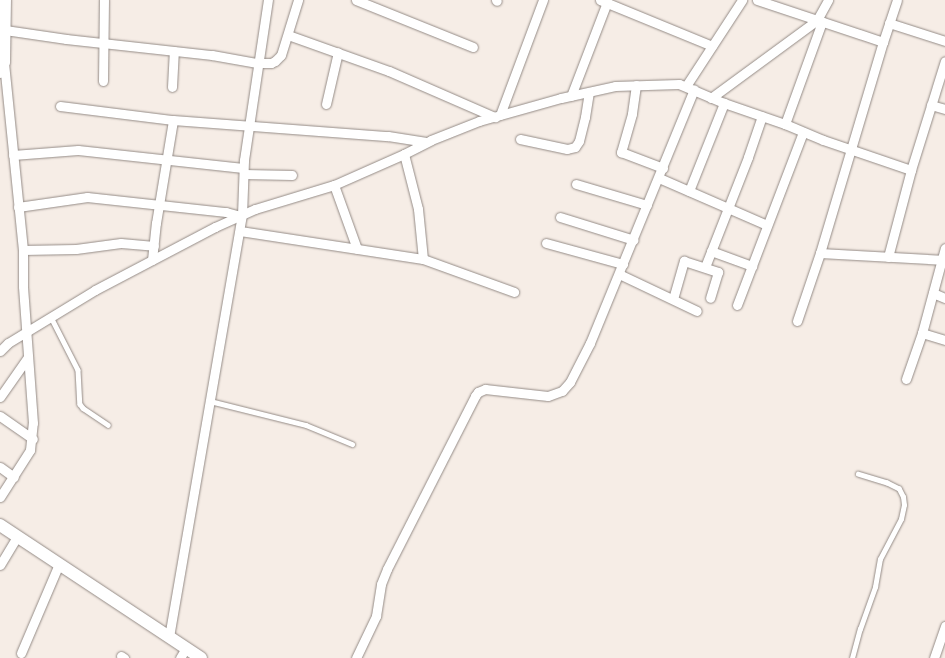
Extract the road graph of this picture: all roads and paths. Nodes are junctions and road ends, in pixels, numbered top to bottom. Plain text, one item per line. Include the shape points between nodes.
1 (5, 0) edge
2 (104, 0) edge
3 (268, 0) edge
4 (298, 0) edge
5 (356, 0) edge
6 (543, 0) edge
7 (742, 0) edge
8 (757, 0) edge
9 (828, 0) edge
10 (897, 0) edge
11 (603, 1) edge
12 (820, 21) junction
13 (889, 23) junction
14 (5, 30) junction
15 (288, 35) junction
16 (945, 41) edge
17 (883, 42) junction
18 (105, 44) junction
19 (712, 46) junction
20 (473, 47) dead end
21 (174, 50) junction
22 (338, 52) junction
23 (945, 61) edge
24 (258, 63) junction
25 (2, 67) edge
26 (103, 81) dead end
27 (636, 85) junction
28 (172, 87) dead end
29 (690, 88) junction
30 (589, 92) junction
31 (571, 96) junction
32 (711, 98) junction
33 (724, 103) junction
34 (326, 104) dead end
35 (931, 105) junction
36 (60, 106) dead end
37 (945, 109) edge
38 (498, 116) junction
39 (762, 116) junction
40 (173, 120) junction
41 (785, 124) junction
42 (248, 126) junction
43 (803, 132) junction
44 (520, 139) dead end
45 (425, 142) junction
46 (851, 150) junction
47 (404, 154) junction
48 (13, 155) junction
49 (166, 159) junction
50 (663, 168) junction
51 (911, 170) junction
52 (243, 171) junction
53 (292, 175) dead end
54 (659, 178) junction
55 (334, 184) junction
56 (576, 184) dead end
57 (689, 191) junction
58 (159, 204) junction
59 (647, 205) junction
60 (18, 207) junction
61 (728, 208) junction
62 (241, 215) junction
63 (560, 217) dead end
64 (767, 225) junction
65 (240, 231) junction
66 (634, 240) junction
67 (546, 243) dead end
68 (154, 246) junction
69 (945, 248) edge
70 (357, 249) junction
71 (23, 250) junction
72 (711, 251) junction
73 (820, 253) junction
74 (888, 257) junction
75 (423, 259) junction
76 (152, 260) junction
77 (943, 260) edge
78 (623, 264) junction
79 (752, 266) junction
80 (705, 267) junction
81 (619, 274) junction
82 (514, 292) dead end
83 (933, 293) junction
84 (710, 298) dead end
85 (945, 298) edge
86 (673, 299) junction
87 (738, 304) dead end
88 (697, 311) dead end
89 (51, 317) junction
90 (797, 321) dead end
91 (26, 332) junction
92 (922, 333) junction
93 (945, 340) edge
94 (0, 351) edge
95 (28, 357) junction
96 (906, 379) dead end
97 (0, 397) edge
98 (210, 401) junction
99 (0, 416) edge
100 (108, 425) dead end
101 (33, 439) junction
102 (352, 444) dead end
103 (0, 468) edge
104 (858, 474) dead end
105 (14, 477) junction
106 (0, 497) edge
107 (0, 525) edge
108 (17, 536) junction
109 (59, 564) junction
110 (0, 565) edge
111 (945, 626) edge
112 (169, 637) junction
113 (21, 653) dead end
114 (183, 653) edge
115 (201, 658) edge
116 (356, 658) edge
117 (852, 658) edge
118 (934, 658) edge

1 - 14 street
2 - 18 street
3 - 24 street
4 - 15 street
5 - 20 street
6 - 38 street
7 - 19 street
8 - 12 street
9 - 12 street
10 - 13 street
11 - 19 street
11 - 31 street
12 - 17 street
12 - 32 street
12 - 41 street
13 - 16 street
13 - 17 street
14 - 18 street
14 - 25 street
15 - 22 street
15 - 24 street via 282,55 278,59 270,63
17 - 46 street
18 - 21 street
18 - 26 street
19 - 29 street
21 - 24 street
21 - 28 street
22 - 34 street
22 - 38 street
23 - 35 street
24 - 42 street
25 - 48 street
27 - 29 street via 679,84
27 - 30 street via 615,86
27 - 50 street via 632,114 621,152
29 - 32 street
29 - 50 street
30 - 31 street
30 - 44 street via 579,141 575,147 567,149
31 - 38 street
32 - 33 street
33 - 39 street
33 - 57 street
35 - 37 street
35 - 51 street
36 - 40 street
38 - 45 street
39 - 41 street
39 - 61 street
40 - 42 street
40 - 49 street
41 - 43 street
42 - 45 street via 388,136
42 - 52 street
43 - 46 street
43 - 64 street
45 - 47 street
46 - 51 street
46 - 73 street
47 - 55 street
47 - 75 street via 418,210
48 - 49 street via 78,150
48 - 60 street
49 - 52 street
49 - 58 street
50 - 54 street
51 - 74 street
52 - 53 street
52 - 62 street
54 - 57 street
54 - 59 street
55 - 62 street
55 - 70 street
56 - 59 street
57 - 61 street
58 - 60 street via 87,197
58 - 62 street
58 - 68 street
59 - 66 street
60 - 71 street
61 - 64 street
61 - 72 street
62 - 65 street
62 - 76 street
63 - 66 street
64 - 79 street
65 - 70 street
65 - 98 street
66 - 78 street
67 - 78 street
68 - 71 street via 121,243 76,249
68 - 76 street
69 - 77 street
70 - 75 street
71 - 91 street
72 - 79 street
72 - 80 street
73 - 74 street
73 - 90 street
74 - 77 street
75 - 82 street
76 - 89 street
77 - 83 street
78 - 81 street
79 - 87 street
80 - 84 street via 718,272
80 - 86 street via 684,261
81 - 86 street
81 - 116 street via 590,343 570,382 562,391 548,396 534,396 485,389 475,396 387,569 381,584 376,616
83 - 85 street
83 - 92 street
86 - 88 street
89 - 91 street
89 - 100 lane via 78,370 80,404
91 - 94 street
91 - 95 street
92 - 93 street
92 - 96 street
95 - 97 street
95 - 101 street
98 - 102 lane via 306,425
98 - 112 street
99 - 101 street
101 - 105 street via 30,450
103 - 105 street
104 - 117 lane via 888,483 898,489 904,505 900,519 880,559 875,587
105 - 106 street
107 - 108 street
108 - 109 street
108 - 110 street
109 - 112 street
109 - 113 street
111 - 118 street
112 - 114 street
114 - 115 street

